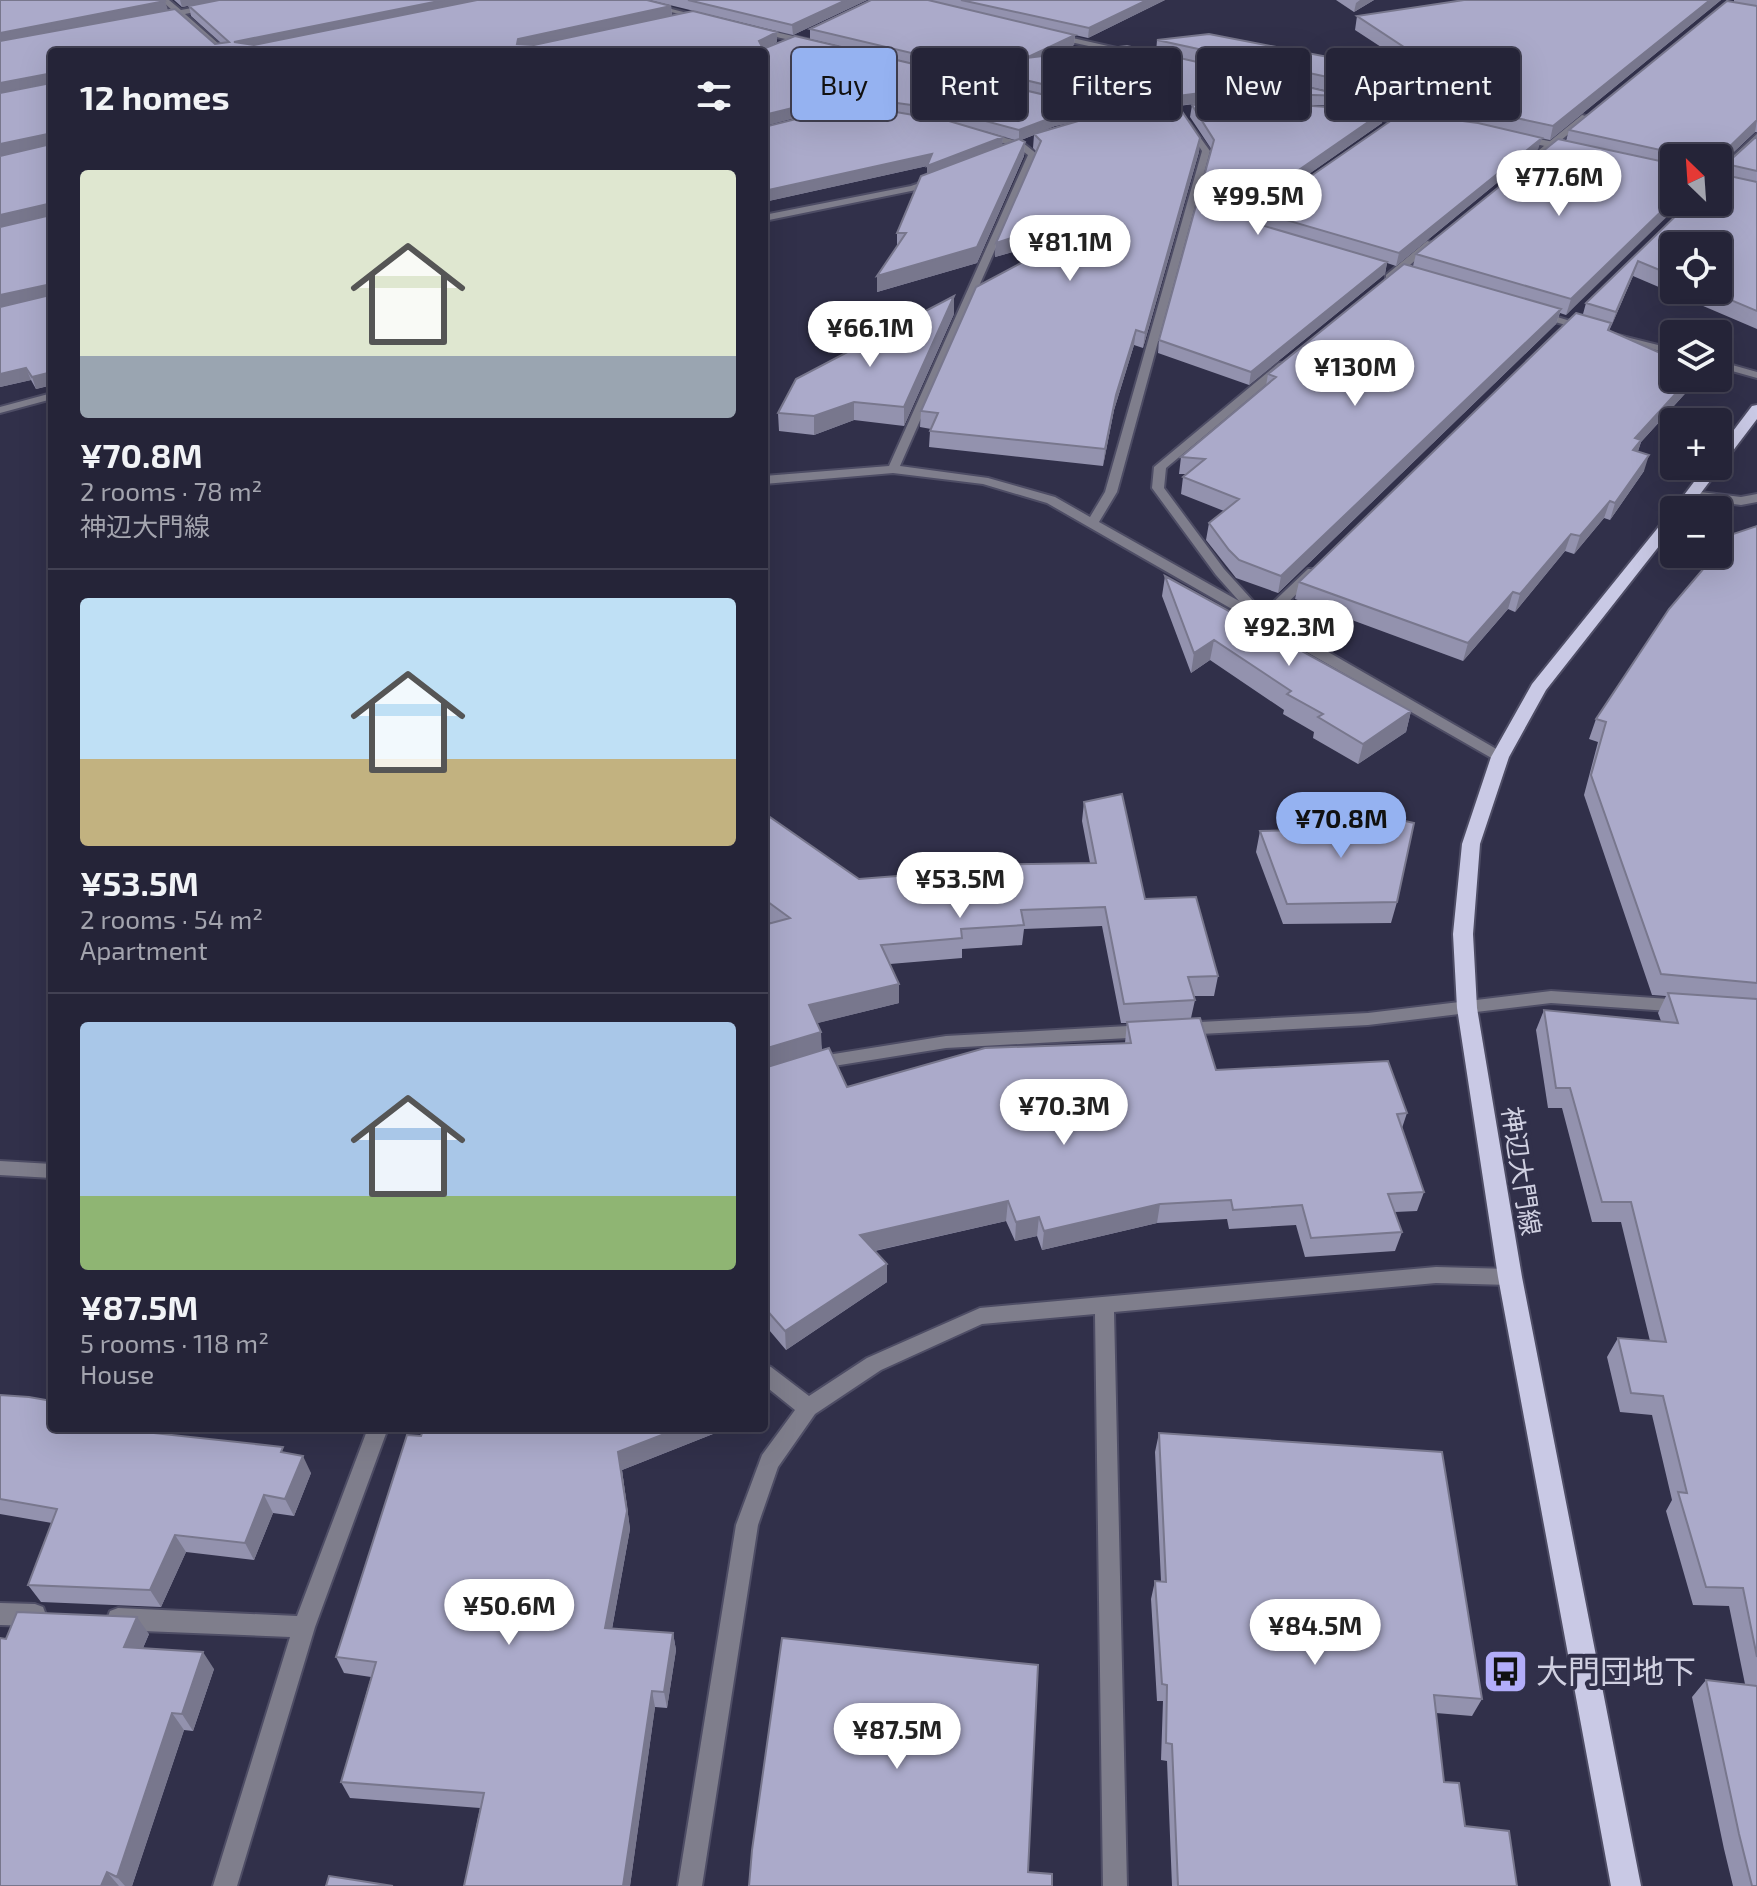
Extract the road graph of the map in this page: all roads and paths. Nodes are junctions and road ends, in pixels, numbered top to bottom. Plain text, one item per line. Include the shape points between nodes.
1 (165, 0) edge
2 (249, 0) edge
3 (627, 0) edge
4 (179, 12) junction
5 (694, 16) junction
6 (149, 18) edge
7 (709, 19) edge
8 (676, 21) edge
9 (752, 29) edge
10 (810, 32) edge
11 (1047, 34) edge
12 (796, 39) junction
13 (826, 46) edge
14 (220, 48) edge
15 (1108, 48) edge
16 (775, 49) edge
17 (1600, 105) edge
18 (1181, 114) edge
19 (1108, 120) edge
20 (1397, 120) edge
21 (1408, 120) edge
22 (1421, 120) edge
23 (1089, 124) edge
24 (1385, 128) edge
25 (971, 134) edge
26 (1505, 136) edge
27 (1757, 137) edge
28 (1032, 140) edge
29 (1019, 144) junction
30 (1551, 144) junction
31 (1007, 150) edge
32 (1582, 151) edge
33 (1732, 161) edge
34 (942, 178) edge
35 (1503, 184) edge
36 (1285, 197) edge
37 (768, 217) edge
38 (1267, 234) edge
39 (1442, 234) edge
40 (1380, 269) edge
41 (1394, 273) junction
42 (1408, 278) edge
43 (1381, 284) edge
44 (1525, 311) edge
45 (1580, 312) edge
46 (1569, 323) junction
47 (1558, 334) edge
48 (1660, 348) edge
49 (1295, 355) edge
50 (1732, 368) edge
51 (1757, 375) edge
52 (48, 397) edge
53 (1757, 409) edge
54 (0, 410) edge
55 (1732, 442) edge
56 (893, 469) junction
57 (768, 480) edge
58 (1703, 480) edge
59 (1692, 495) joint
60 (1757, 498) edge
61 (1093, 522) junction
62 (1660, 535) edge
63 (1320, 565) edge
64 (1263, 620) junction
65 (1500, 757) junction
66 (1467, 1008) junction
67 (1709, 1008) edge
68 (802, 1067) edge
69 (0, 1168) edge
70 (48, 1171) edge
71 (1510, 1277) junction
72 (1104, 1304) junction
73 (768, 1376) edge
74 (808, 1408) junction
75 (377, 1432) edge
76 (0, 1614) edge
77 (61, 1616) edge
78 (91, 1618) edge
79 (304, 1627) junction
80 (225, 1886) edge
81 (690, 1886) edge
82 (1115, 1886) edge
83 (1626, 1886) edge

1 - 4 street
2 - 4 street
3 - 5 street
4 - 6 street
4 - 14 street
5 - 7 street
5 - 8 street
9 - 12 street
10 - 12 street
11 - 15 street
12 - 13 street
12 - 16 street
17 - 30 street
18 - 61 street via 1206,151 1111,492
19 - 23 street
20 - 24 street
21 - 22 street via 1429,122
25 - 29 street
26 - 30 street
27 - 33 street
28 - 29 street
29 - 31 street
29 - 56 street via 1033,154
30 - 32 street
30 - 35 street
34 - 37 street
36 - 38 street via 1247,223
39 - 41 street
40 - 41 street
41 - 42 street
41 - 43 street
44 - 46 street
45 - 46 street
46 - 47 street
46 - 48 street
49 - 64 street via 1160,467 1158,488
50 - 51 street
52 - 54 street
53 - 55 main road
56 - 57 street
56 - 61 street via 984,481 1051,500
58 - 59 main road
59 - 60 street
61 - 64 street
62 - 65 main road, 神辺大門線 via 1538,688
63 - 64 street
64 - 65 street
65 - 66 main road, 神辺大門線 via 1471,844 1463,934
66 - 67 street via 1551,997
66 - 68 street via 1368,1019 946,1042
66 - 71 main road, 神辺大門線
69 - 70 street
71 - 72 street via 1436,1275
71 - 83 main road, 神辺大門線
72 - 74 street via 980,1316 874,1364
72 - 82 street
73 - 74 street
74 - 81 street via 769,1462 747,1525
75 - 79 street
76 - 77 street
78 - 79 street
79 - 80 street

